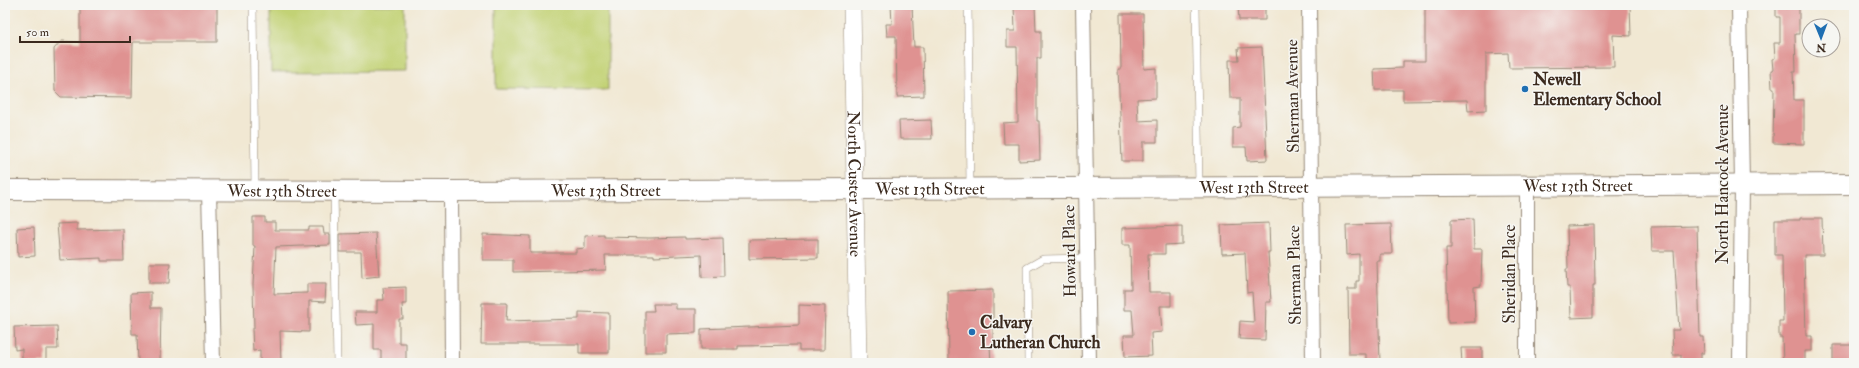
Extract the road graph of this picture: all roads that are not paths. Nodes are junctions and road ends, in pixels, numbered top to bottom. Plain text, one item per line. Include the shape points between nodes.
1 (253, 5) edge
2 (852, 5) edge
3 (968, 5) edge
4 (1083, 5) edge
5 (1196, 5) edge
6 (1309, 5) edge
7 (1739, 5) edge
8 (1854, 184) edge
9 (1742, 185) junction
10 (1312, 186) junction
11 (1527, 186) junction
12 (1086, 187) junction
13 (1199, 187) junction
14 (854, 188) junction
15 (970, 188) junction
16 (5, 190) edge
17 (209, 190) junction
18 (255, 191) junction
19 (334, 191) junction
20 (451, 191) junction
21 (1088, 258) junction
22 (213, 363) edge
23 (337, 363) edge
24 (452, 363) edge
25 (858, 363) edge
26 (1028, 363) edge
27 (1089, 363) edge
28 (1313, 363) edge
29 (1527, 363) edge
30 (1740, 363) edge

1 - 18 lane
2 - 14 street, North Custer Avenue
3 - 15 lane
4 - 12 street, Howard Place
5 - 13 lane
6 - 10 street, Sherman Avenue
7 - 9 street, North Hancock Avenue
8 - 9 main road, West 13th Street
9 - 11 main road, West 13th Street
9 - 30 street, North Hancock Avenue
10 - 11 main road, West 13th Street
10 - 13 main road, West 13th Street
10 - 28 street, Sherman Place
11 - 29 street, Sheridan Place
12 - 13 main road, West 13th Street
12 - 15 main road, West 13th Street
12 - 21 street, Howard Place
14 - 15 main road, West 13th Street
14 - 20 main road, West 13th Street
14 - 25 street, North Custer Avenue
16 - 17 main road, West 13th Street
17 - 18 main road, West 13th Street
17 - 22 street
18 - 19 main road, West 13th Street
19 - 20 main road, West 13th Street
19 - 23 lane
20 - 24 street
21 - 26 lane via 1043,259 1027,268
21 - 27 street, Howard Place

